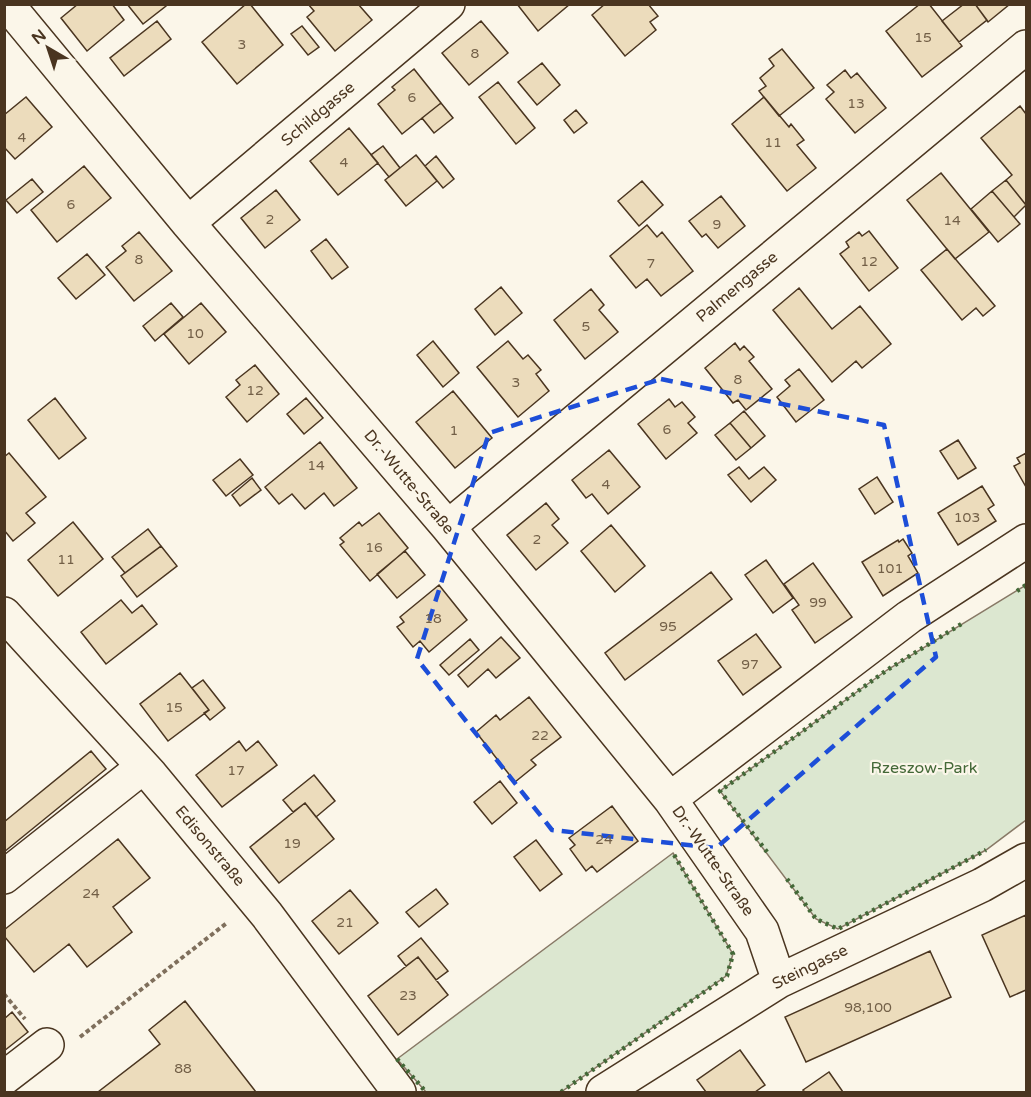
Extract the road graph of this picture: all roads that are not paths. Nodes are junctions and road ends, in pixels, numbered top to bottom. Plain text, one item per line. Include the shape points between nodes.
1 (7, 4) edge
2 (448, 4) edge
3 (1026, 47) edge
4 (188, 223) junction
5 (448, 527) junction
6 (1026, 541) edge
7 (4, 614) edge
8 (143, 767) junction
9 (670, 799) junction
10 (1026, 860) edge
11 (4, 877) edge
12 (779, 981) junction
13 (47, 1045) road end
14 (4, 1078) edge
15 (399, 1092) edge
16 (603, 1092) edge

1 - 4 street, Dr.-Wutte-Straße
2 - 4 street, Schildgasse
3 - 5 street, Palmengasse
4 - 5 street, Dr.-Wutte-Straße
5 - 9 street, Dr.-Wutte-Straße
6 - 9 street via 909,617
7 - 8 street, Edisonstraße
8 - 11 street
8 - 15 street, Edisonstraße via 255,901
9 - 12 street, Dr.-Wutte-Straße via 762,931
10 - 12 street, Steingasse via 982,885
12 - 16 street, Steingasse
13 - 14 street

